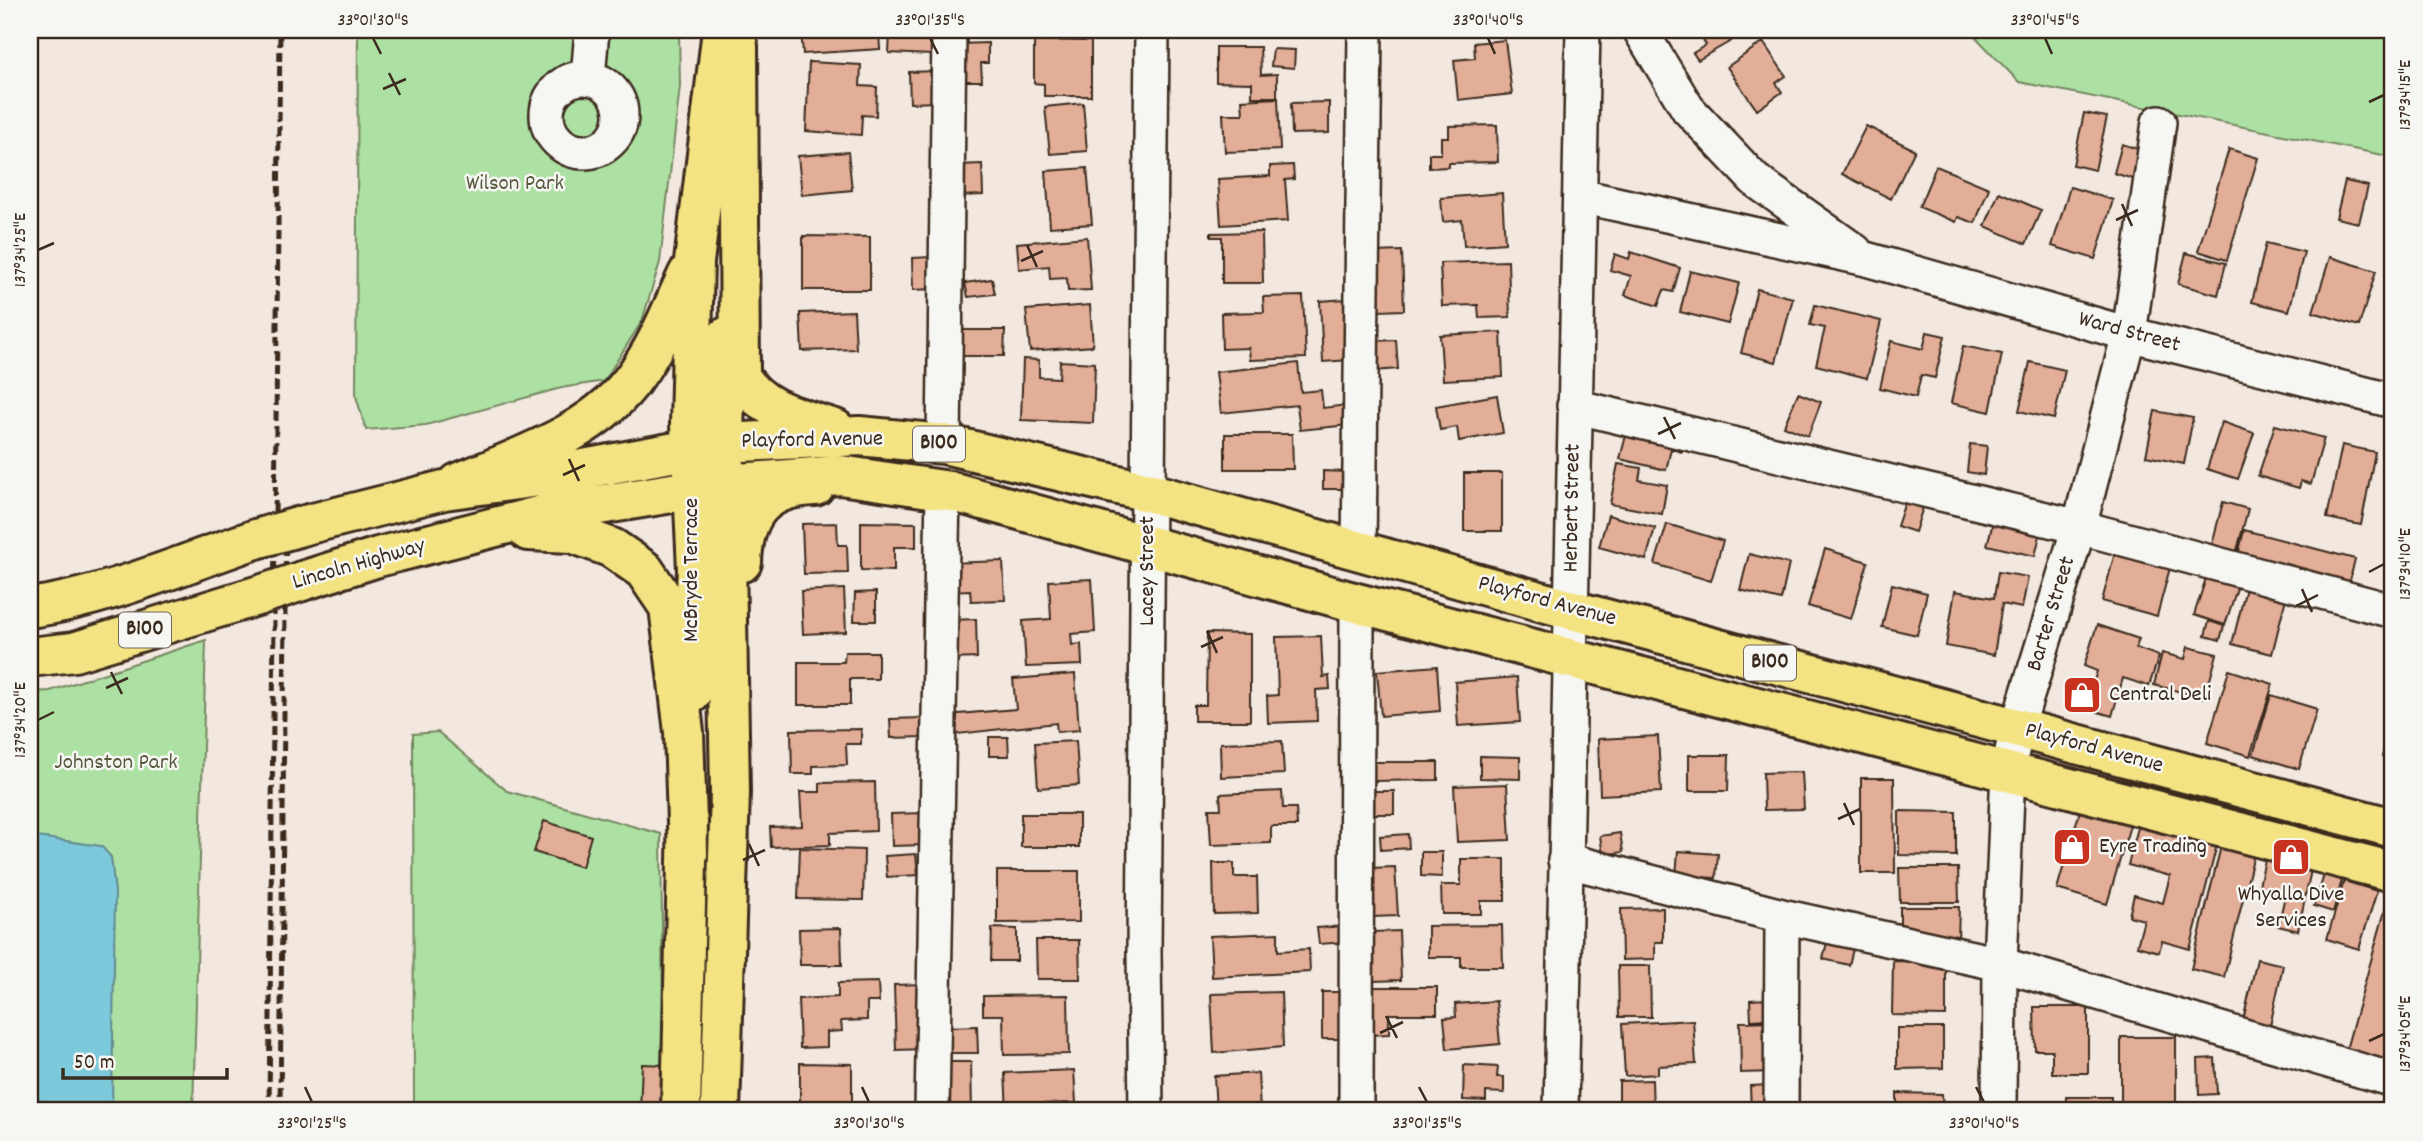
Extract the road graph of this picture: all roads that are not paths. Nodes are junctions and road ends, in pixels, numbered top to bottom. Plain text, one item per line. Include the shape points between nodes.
1 (592, 30) edge
2 (949, 30) edge
3 (1152, 30) edge
4 (1365, 30) edge
5 (1583, 30) edge
6 (1640, 30) edge
7 (732, 35) edge
8 (588, 78) dead end
9 (2160, 122) dead end
10 (1580, 196) junction
11 (1867, 259) junction
12 (694, 262) junction
13 (2129, 334) junction
14 (2393, 401) edge
15 (1574, 406) junction
16 (859, 436) junction
17 (944, 444) junction
18 (708, 446) junction
19 (710, 487) junction
20 (933, 488) junction
21 (444, 490) junction
22 (1148, 492) junction
23 (2079, 527) junction
24 (440, 541) junction
25 (1149, 547) junction
26 (1359, 551) junction
27 (1357, 603) junction
28 (30, 608) edge
29 (1572, 610) junction
30 (2393, 611) edge
31 (30, 657) edge
32 (1569, 658) junction
33 (729, 663) junction
34 (2017, 729) junction
35 (2008, 770) junction
36 (730, 792) junction
37 (2277, 797) junction
38 (2393, 828) edge
39 (2268, 839) junction
40 (688, 854) junction
41 (1565, 860) junction
42 (2393, 872) edge
43 (686, 909) junction
44 (1782, 916) junction
45 (2000, 964) junction
46 (2393, 1080) edge
47 (681, 1111) edge
48 (720, 1111) edge
49 (932, 1111) edge
50 (1146, 1111) edge
51 (1356, 1111) edge
52 (1561, 1111) edge
53 (1781, 1111) edge
54 (1999, 1111) edge

1 - 8 street
2 - 17 street
3 - 22 street, Lacey Street
4 - 26 street
5 - 10 street, Herbert Street
6 - 11 street, Ward Street via 1688,109 1755,180
7 - 12 main road, McBryde Terrace
7 - 16 main road via 740,376 766,406
7 - 18 main road, McBryde Terrace via 730,162
9 - 13 street, Barter Street
10 - 11 street, Ward Street
10 - 15 street, Herbert Street
11 - 13 street, Ward Street
12 - 18 main road, McBryde Terrace via 690,424
12 - 21 main road via 655,343 616,399 565,436
13 - 14 street, Ward Street
13 - 23 street, Barter Street
15 - 23 street
15 - 29 street, Herbert Street
16 - 17 main road, Playford Avenue / B100
16 - 18 main road, Playford Avenue / B100
17 - 22 main road, Playford Avenue / B100
18 - 19 main road, McBryde Terrace
18 - 21 main road, B100
19 - 20 main road, Playford Avenue / B100 via 840,475
19 - 24 main road, Lincoln Highway / B100 via 550,513
19 - 33 main road, McBryde Terrace
19 - 40 main road, McBryde Terrace via 697,569
20 - 25 main road, Playford Avenue / B100
20 - 33 main road via 791,487 769,497 753,514 743,544 741,606
20 - 49 street
21 - 28 main road, B100, bridge via 305,525 145,577
22 - 25 street, Lacey Street
22 - 26 main road, Playford Avenue / B100
23 - 30 street
23 - 34 street, Barter Street
24 - 31 main road, Lincoln Highway / B100, bridge via 74,652
24 - 40 main road via 520,530 572,533 612,548 644,570 669,607 677,654
25 - 27 main road, Playford Avenue / B100
25 - 50 street, Lacey Street
26 - 29 main road, Playford Avenue / B100
27 - 32 main road, Playford Avenue / B100
27 - 51 street
29 - 32 street, Herbert Street
29 - 34 main road, Playford Avenue / B100
32 - 35 main road, Playford Avenue / B100
32 - 41 street, Herbert Street
33 - 36 main road, McBryde Terrace
34 - 35 street, Barter Street
34 - 37 main road, Playford Avenue / B100
35 - 39 main road, Playford Avenue / B100
35 - 45 street, Barter Street
36 - 43 main road via 710,839 709,909
36 - 48 main road, McBryde Terrace
37 - 38 main road, Playford Avenue / B100
37 - 39 main road
39 - 42 main road, Playford Avenue / B100
40 - 43 main road, McBryde Terrace
41 - 44 street
41 - 52 street, Herbert Street
43 - 47 main road, McBryde Terrace
44 - 45 street
44 - 53 street
45 - 46 street
45 - 54 street, Barter Street

